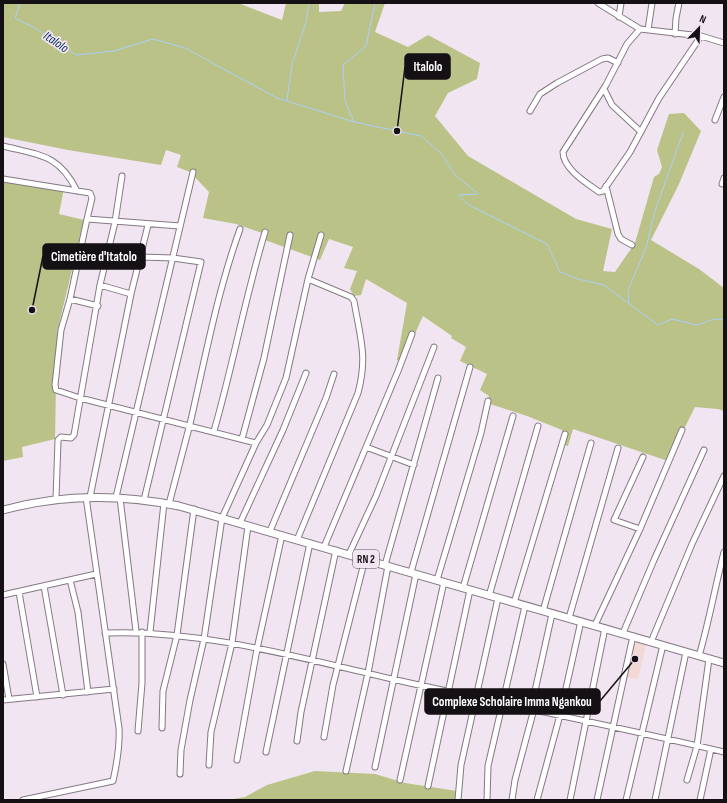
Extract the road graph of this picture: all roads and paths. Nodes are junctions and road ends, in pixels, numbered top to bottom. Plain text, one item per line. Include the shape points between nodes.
1 (598, 3) edge
2 (621, 3) edge
3 (652, 3) edge
4 (679, 3) edge
5 (619, 17) junction
6 (640, 29) junction
7 (648, 30) junction
8 (675, 34) junction
9 (701, 36) junction
10 (724, 43) edge
11 (618, 63) junction
12 (604, 89) junction
13 (724, 96) edge
14 (530, 112) dead end
15 (715, 120) dead end
16 (641, 132) junction
17 (3, 146) edge
18 (193, 172) dead end
19 (122, 176) dead end
20 (724, 178) edge
21 (3, 179) edge
22 (722, 184) dead end
23 (606, 186) junction
24 (77, 191) junction
25 (87, 219) junction
26 (115, 222) junction
27 (148, 225) junction
28 (180, 226) junction
29 (240, 230) dead end
30 (265, 232) dead end
31 (290, 235) dead end
32 (321, 235) dead end
33 (632, 245) dead end
34 (141, 258) junction
35 (173, 258) junction
36 (308, 279) junction
37 (100, 285) junction
38 (131, 294) junction
39 (70, 299) junction
40 (98, 306) junction
41 (412, 334) dead end
42 (434, 347) dead end
43 (470, 367) dead end
44 (306, 373) dead end
45 (334, 374) dead end
46 (438, 378) dead end
47 (80, 398) junction
48 (488, 402) dead end
49 (108, 404) junction
50 (136, 411) junction
51 (513, 416) dead end
52 (163, 419) junction
53 (190, 425) junction
54 (538, 426) dead end
55 (682, 430) dead end
56 (214, 431) junction
57 (565, 434) dead end
58 (242, 439) junction
59 (256, 443) junction
60 (591, 443) dead end
61 (366, 447) junction
62 (618, 448) dead end
63 (704, 450) dead end
64 (392, 457) junction
65 (643, 457) dead end
66 (414, 465) junction
67 (724, 476) edge
68 (88, 497) junction
69 (118, 498) junction
70 (56, 499) junction
71 (144, 500) junction
72 (166, 503) junction
73 (194, 509) junction
74 (3, 510) edge
75 (222, 518) junction
76 (240, 523) junction
77 (248, 526) junction
78 (640, 529) junction
79 (270, 531) junction
80 (282, 535) junction
81 (297, 540) junction
82 (310, 543) junction
83 (324, 547) junction
84 (336, 550) junction
85 (724, 552) edge
86 (349, 554) junction
87 (365, 559) junction
88 (386, 565) junction
89 (414, 573) junction
90 (96, 574) junction
91 (70, 580) junction
92 (441, 581) junction
93 (44, 586) junction
94 (467, 589) junction
95 (19, 592) junction
96 (3, 595) edge
97 (489, 596) junction
98 (498, 598) junction
99 (514, 603) junction
100 (525, 606) junction
101 (543, 611) junction
102 (552, 614) junction
103 (569, 618) junction
104 (581, 621) junction
105 (595, 625) junction
106 (605, 628) junction
107 (136, 631) junction
108 (142, 632) junction
109 (150, 632) junction
110 (105, 633) junction
111 (623, 633) junction
112 (177, 634) junction
113 (633, 636) junction
114 (204, 639) junction
115 (651, 642) junction
116 (232, 643) junction
117 (663, 646) junction
118 (257, 649) junction
119 (686, 652) junction
120 (286, 655) junction
121 (699, 656) junction
122 (709, 659) junction
123 (312, 660) junction
124 (724, 663) edge
125 (3, 664) edge
126 (338, 667) junction
127 (368, 673) junction
128 (393, 679) junction
129 (422, 685) junction
130 (114, 689) junction
131 (450, 691) junction
132 (88, 692) junction
133 (64, 695) junction
134 (37, 697) junction
135 (476, 697) junction
136 (9, 698) junction
137 (3, 700) edge
138 (504, 704) junction
139 (532, 709) junction
140 (560, 715) junction
141 (586, 720) junction
142 (614, 726) junction
143 (162, 728) dead end
144 (138, 731) dead end
145 (641, 732) junction
146 (324, 736) dead end
147 (667, 739) junction
148 (297, 741) dead end
149 (696, 746) junction
150 (711, 749) junction
151 (266, 752) dead end
152 (724, 752) edge
153 (237, 760) dead end
154 (209, 765) dead end
155 (375, 767) dead end
156 (346, 771) dead end
157 (180, 774) dead end
158 (400, 780) dead end
159 (688, 780) dead end
160 (428, 786) dead end
161 (23, 800) edge
162 (458, 800) edge
163 (487, 800) edge
164 (512, 800) edge
165 (537, 800) edge
166 (570, 800) edge
167 (597, 800) edge
168 (626, 800) edge
169 (655, 800) edge
170 (700, 800) edge

1 - 5 street
2 - 5 street
3 - 7 street
4 - 8 street
5 - 6 street
6 - 7 street
6 - 11 street via 630,39
7 - 8 street
8 - 9 street
9 - 10 street
9 - 16 street via 659,98
11 - 12 street
11 - 14 street via 608,58 602,59 556,83 540,94
12 - 16 street via 612,105
12 - 23 street via 564,149 563,155 573,170 591,186 601,192
13 - 15 street
16 - 23 street
17 - 24 street via 53,160 69,176
18 - 28 street
19 - 26 street
20 - 22 street
21 - 24 street
23 - 33 street via 618,234 621,239
24 - 25 street via 92,195
25 - 26 street
25 - 39 street
26 - 27 street
26 - 37 street
27 - 28 street
27 - 34 street
28 - 35 street
29 - 53 street via 214,314
30 - 56 street via 252,276 230,377
31 - 58 street via 264,358
32 - 36 street
34 - 35 street
34 - 38 street
35 - 50 street
35 - 52 street via 201,262
36 - 59 street via 286,378 267,425
36 - 81 street via 351,297 363,348 363,368 358,392
37 - 38 street
37 - 40 street
38 - 49 street
39 - 40 street
39 - 47 street via 61,330 55,385 57,391
40 - 47 street
41 - 61 street
42 - 64 street
43 - 89 street
44 - 76 street
45 - 79 street
46 - 66 street
47 - 49 street
47 - 70 street via 73,437 58,440
48 - 92 street
49 - 50 street
49 - 68 street
50 - 52 street
50 - 69 street
51 - 94 street
52 - 53 street
52 - 71 street
53 - 56 street
53 - 72 street
54 - 97 street
55 - 78 street
56 - 58 street
57 - 99 street
58 - 59 street
59 - 75 street
60 - 101 street
61 - 64 street
61 - 83 street
62 - 103 street
63 - 111 street
64 - 66 street
64 - 86 street
65 - 78 street via 614,520
66 - 88 street
67 - 115 street
68 - 69 highway, RN 2
68 - 70 highway, RN 2
68 - 90 street
69 - 71 highway, RN 2
69 - 107 street
70 - 74 highway, RN 2
71 - 72 highway, RN 2
72 - 73 highway, RN 2
72 - 109 street
73 - 75 highway, RN 2
73 - 112 street
75 - 76 highway, RN 2
75 - 114 street
76 - 77 highway, RN 2
77 - 79 highway, RN 2
77 - 116 street
78 - 105 street
79 - 80 highway, RN 2
80 - 81 highway, RN 2
80 - 118 street
81 - 82 highway, RN 2
82 - 83 highway, RN 2
82 - 120 street
83 - 84 highway, RN 2
84 - 86 highway, RN 2
84 - 123 street
85 - 121 street via 709,624
86 - 87 highway, RN 2
87 - 88 highway, RN 2
87 - 126 street
88 - 89 highway, RN 2
88 - 127 street
89 - 92 highway, RN 2
89 - 128 street
90 - 91 street
90 - 110 street
91 - 93 street
91 - 132 street via 78,612
92 - 94 highway, RN 2
92 - 129 street
93 - 95 street
93 - 133 street
94 - 97 highway, RN 2
94 - 131 street
95 - 96 street
95 - 134 street
97 - 98 highway, RN 2
98 - 99 highway, RN 2
98 - 135 street
99 - 100 highway, RN 2
100 - 101 highway, RN 2
100 - 138 street
101 - 102 highway, RN 2
102 - 103 highway, RN 2
102 - 139 street
103 - 104 highway, RN 2
104 - 105 highway, RN 2
104 - 140 street
105 - 106 highway, RN 2
106 - 111 highway, RN 2
106 - 141 street
107 - 108 street
107 - 110 street
108 - 109 street
108 - 144 street via 142,682
109 - 112 street
110 - 130 street
111 - 113 highway, RN 2
112 - 114 street
112 - 143 street via 163,691
113 - 115 highway, RN 2
113 - 142 street
114 - 116 street
114 - 157 street via 181,750
115 - 117 highway, RN 2
116 - 118 street
116 - 154 street via 211,732
117 - 119 highway, RN 2
117 - 145 street
118 - 120 street
118 - 153 street
119 - 121 highway, RN 2
119 - 147 street
120 - 123 street
120 - 151 street
121 - 122 highway, RN 2
122 - 124 highway, RN 2
122 - 149 street
123 - 126 street
123 - 148 street via 300,712
125 - 136 street
126 - 127 street
126 - 146 street
127 - 128 street
127 - 156 street
128 - 129 street
128 - 155 street
129 - 131 street
129 - 158 street
130 - 132 street
130 - 161 street via 120,743 113,782
131 - 135 street
131 - 160 street
132 - 133 street
133 - 134 street
134 - 136 street
135 - 138 street
135 - 162 street via 461,765
136 - 137 street
138 - 139 street
138 - 163 street via 488,766
139 - 140 street
139 - 164 street
140 - 141 street
140 - 165 street
141 - 142 street
141 - 166 street
142 - 145 street
142 - 167 street
145 - 147 street
145 - 168 street
147 - 149 street
147 - 169 street
149 - 150 street
149 - 159 street
150 - 152 street
150 - 170 street

